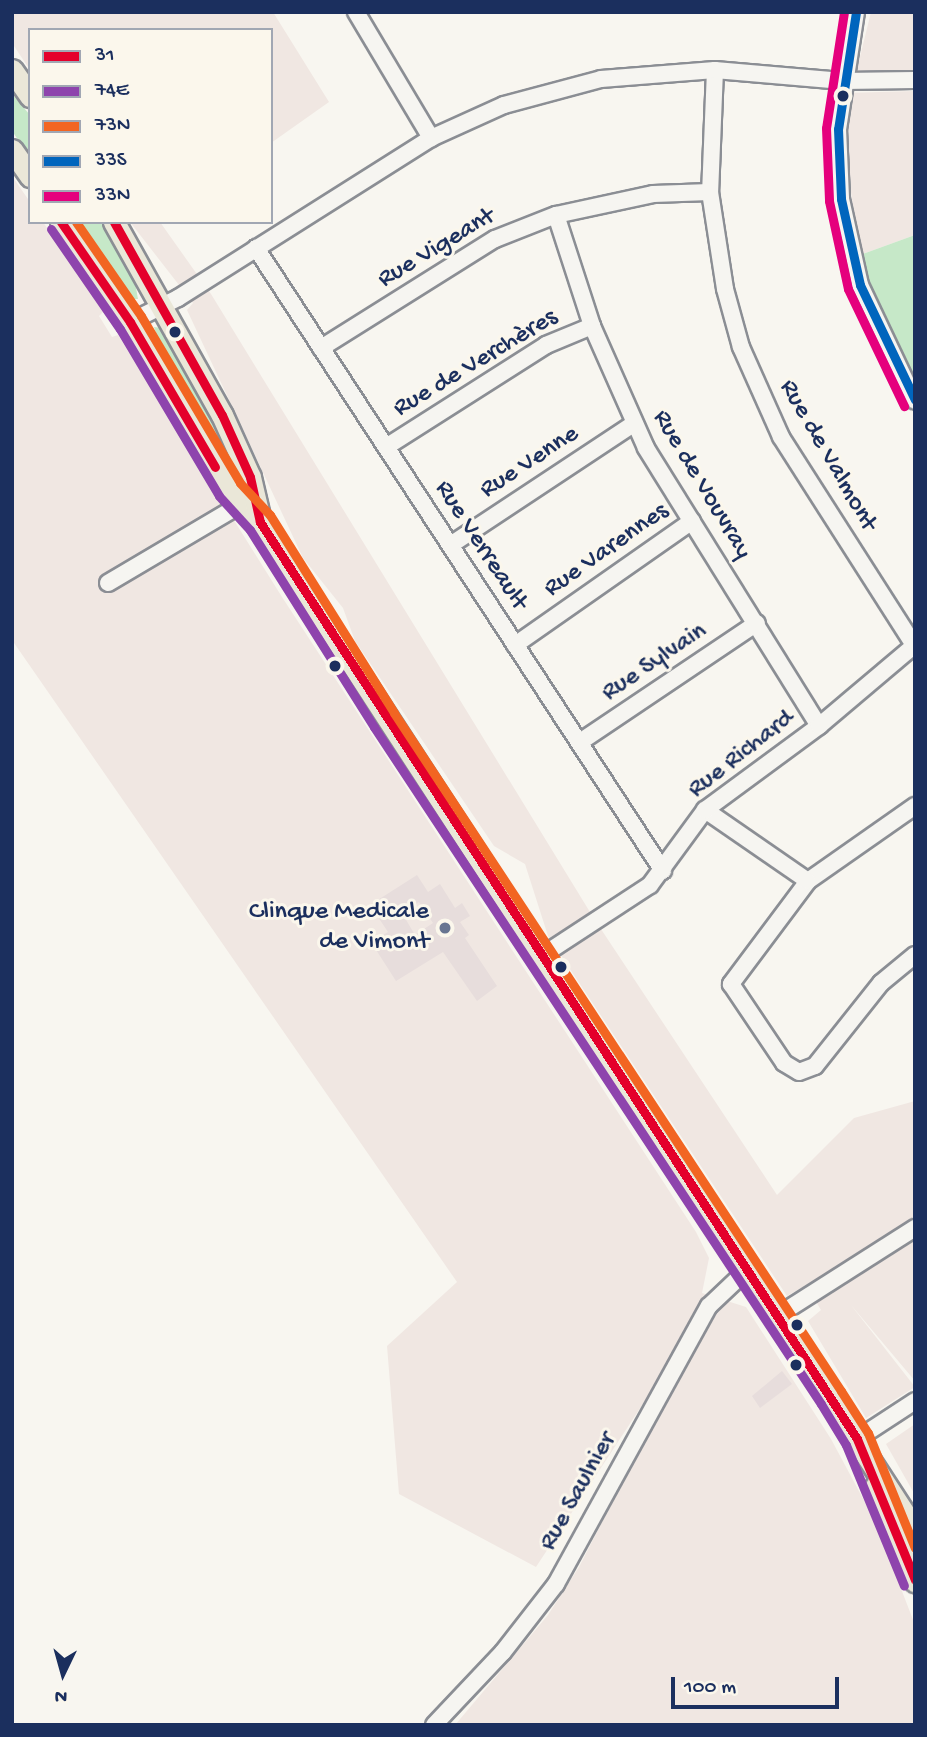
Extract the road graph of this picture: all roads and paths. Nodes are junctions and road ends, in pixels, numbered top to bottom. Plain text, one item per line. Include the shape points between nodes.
1 (356, 12) edge
2 (856, 12) edge
3 (12, 70) edge
4 (715, 70) junction
5 (915, 80) edge
6 (843, 81) junction
7 (28, 93) edge
8 (431, 138) junction
9 (12, 149) edge
10 (28, 173) edge
11 (710, 192) junction
12 (556, 215) junction
13 (62, 224) edge
14 (115, 224) edge
15 (256, 248) junction
16 (164, 304) junction
17 (130, 322) junction
18 (592, 326) junction
19 (321, 348) junction
20 (915, 401) edge
21 (635, 423) junction
22 (386, 447) junction
23 (248, 499) junction
24 (692, 521) junction
25 (452, 544) junction
26 (107, 583) dead end
27 (757, 624) junction
28 (515, 645) junction
29 (914, 645) edge
30 (819, 726) junction
31 (580, 742) junction
32 (915, 806) edge
33 (705, 810) junction
34 (663, 871) junction
35 (808, 881) junction
36 (914, 956) edge
37 (540, 957) junction
38 (915, 1228) edge
39 (746, 1271) junction
40 (778, 1316) junction
41 (915, 1401) edge
42 (857, 1439) junction
43 (915, 1530) edge
44 (915, 1581) edge
45 (434, 1725) edge

1 - 8 street
2 - 6 street
3 - 7 main road
4 - 6 street
4 - 8 street via 601,79 504,105
4 - 11 street, Rue de Valmont
5 - 6 street
6 - 20 street via 838,129 841,199 860,285
8 - 15 street
9 - 10 main road
11 - 12 street, Rue Vigeant via 653,194
11 - 29 street, Rue de Valmont via 725,289 762,401
12 - 18 street, Rue de Vouvray
12 - 19 street, Rue Vigeant via 495,239
13 - 17 main road
14 - 16 main road
15 - 16 street
15 - 19 street, Rue Verreault
16 - 17 street
16 - 23 main road via 222,415
17 - 23 main road
18 - 21 street, Rue de Vouvray
18 - 22 street, Rue de Verchères via 546,345
19 - 22 street, Rue Verreault
21 - 24 street, Rue de Vouvray
21 - 25 street, Rue Venne
22 - 25 street, Rue Verreault
23 - 26 street
23 - 37 main road
24 - 27 street, Rue de Vouvray
24 - 28 street, Rue Varennes
25 - 28 street, Rue Verreault
27 - 30 street, Rue de Vouvray
27 - 31 street, Rue Sylvain
28 - 31 street, Rue Verreault
29 - 30 street, Rue Richard
30 - 33 street, Rue Richard
31 - 34 street, Rue Verreault
32 - 35 street
33 - 34 street, Rue Richard
33 - 35 street
34 - 37 street, Rue Richard via 640,892
35 - 36 street via 731,984 784,1063 799,1072 815,1066 881,984
37 - 39 main road
38 - 40 street
39 - 40 main road
39 - 45 street, Rue Saulnier via 709,1306 556,1584 503,1652
40 - 42 main road
41 - 42 street
42 - 43 main road
42 - 44 main road

